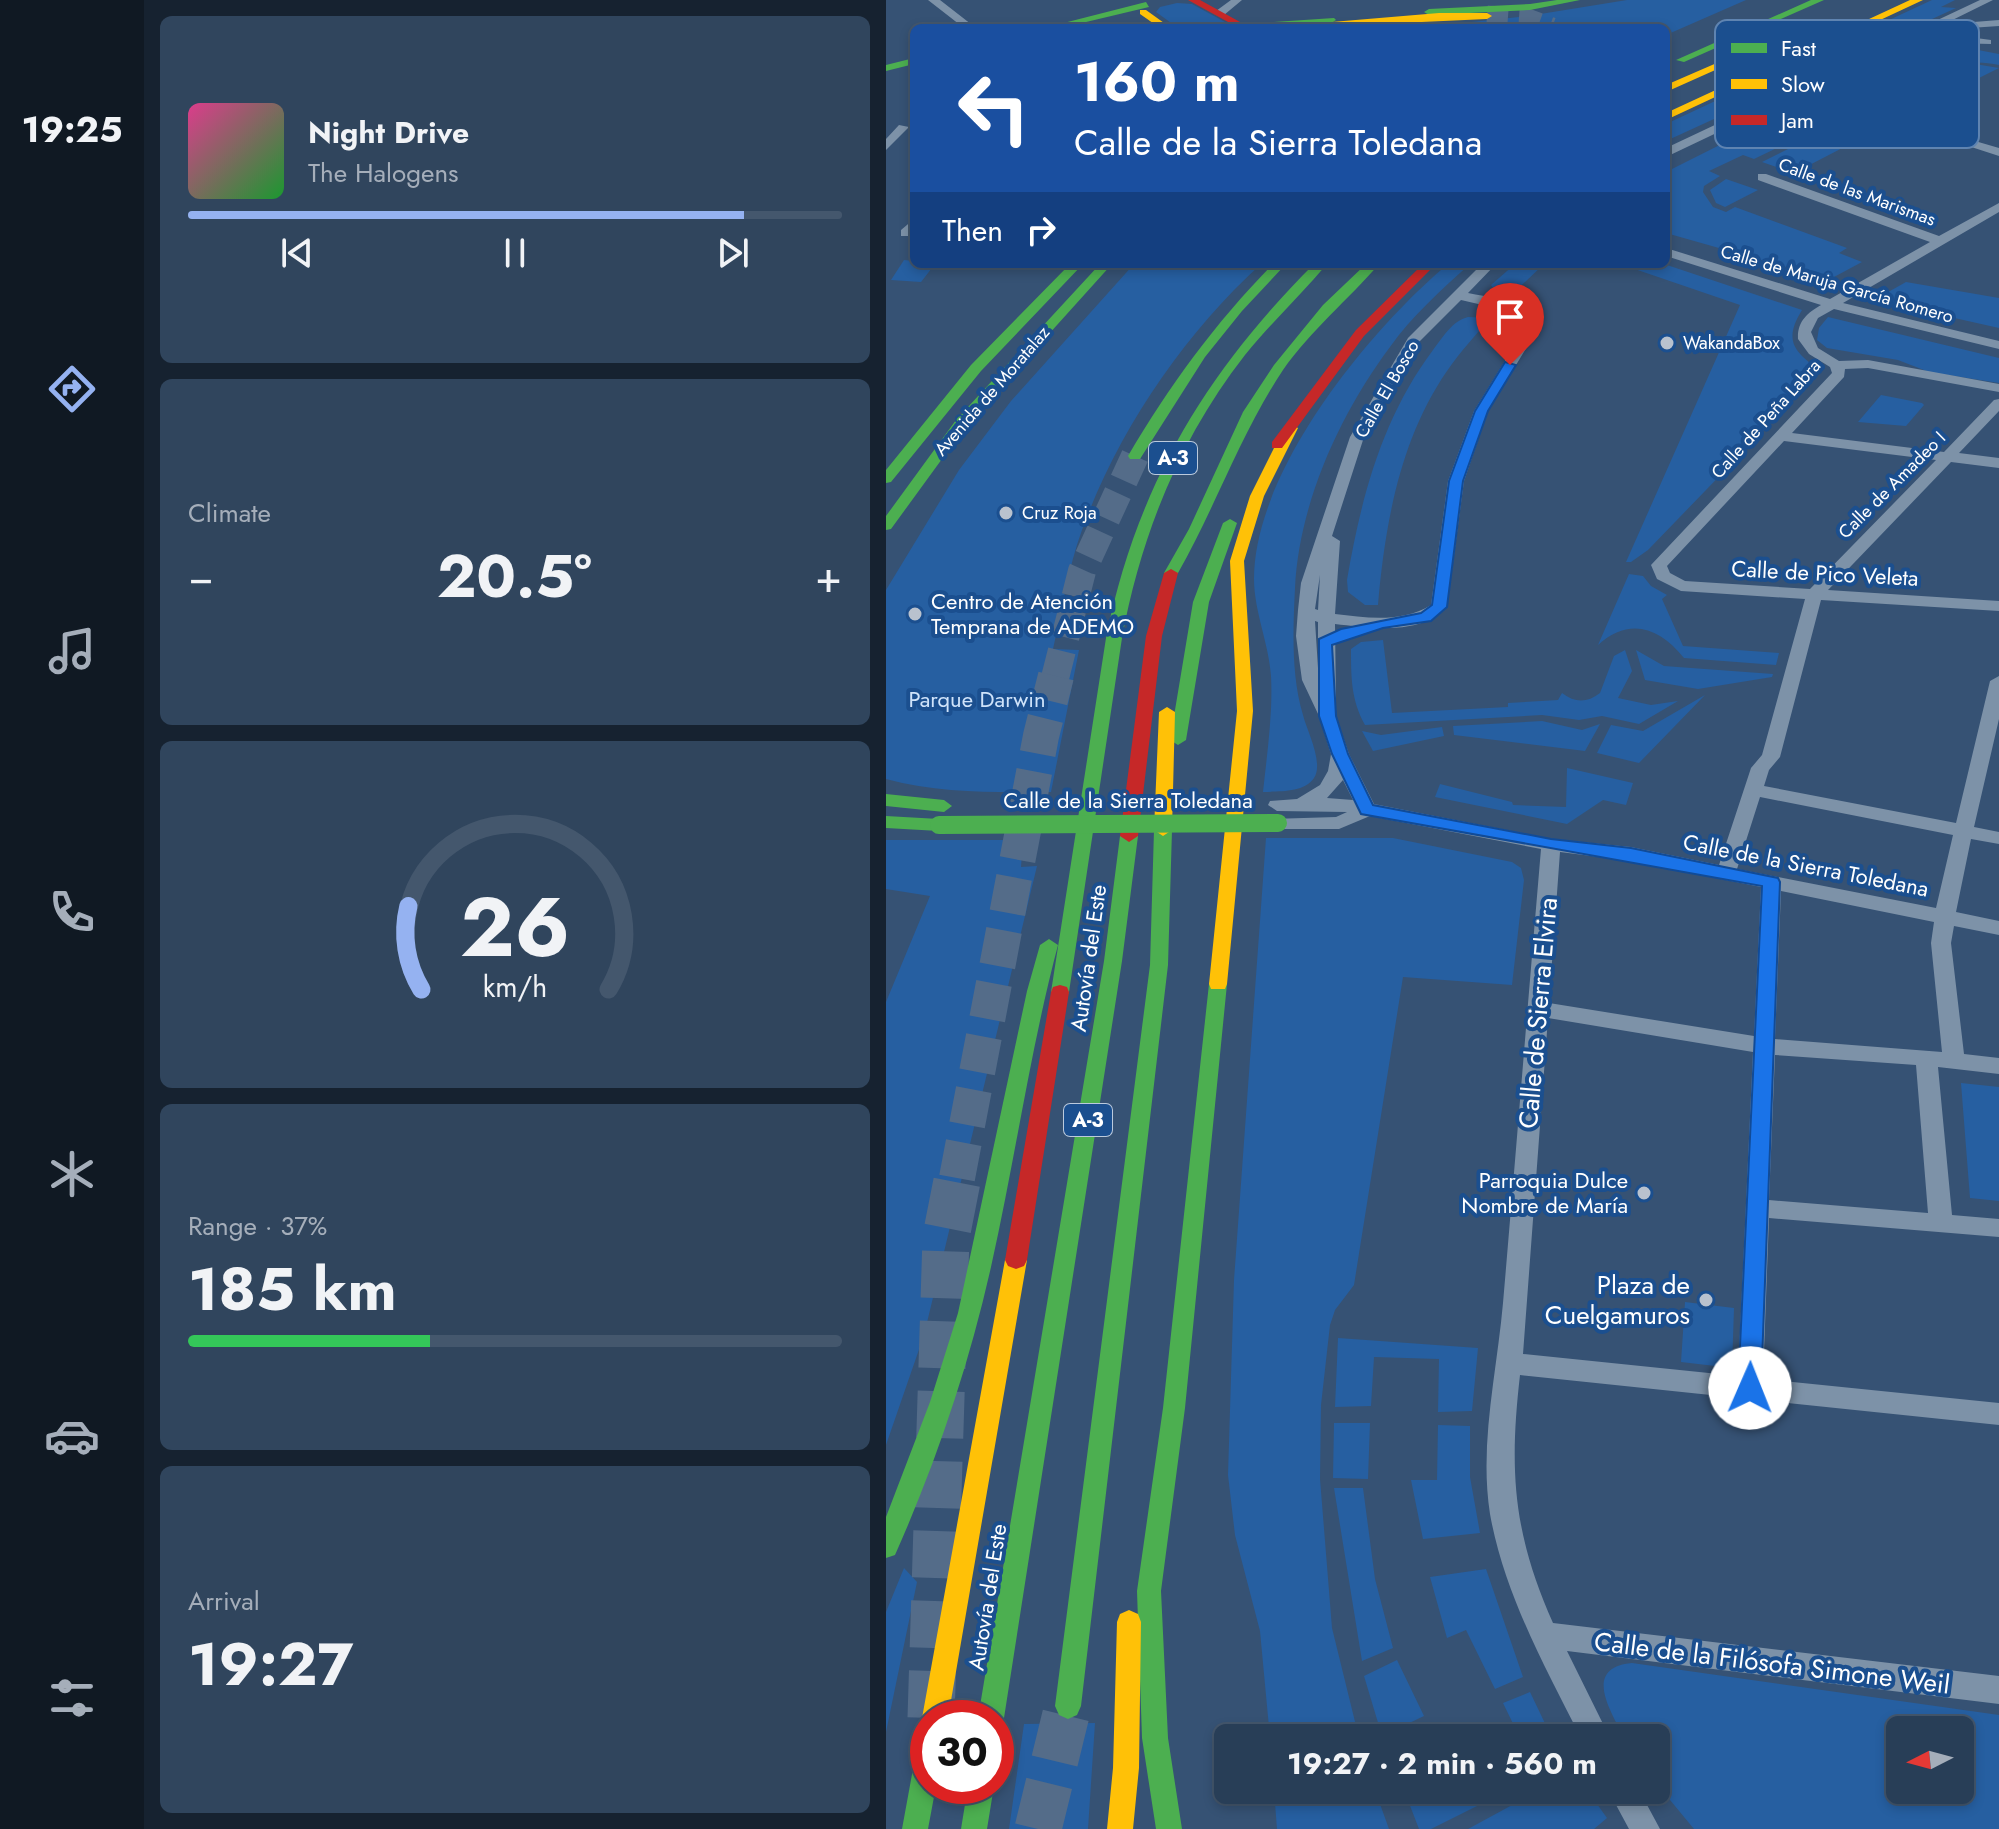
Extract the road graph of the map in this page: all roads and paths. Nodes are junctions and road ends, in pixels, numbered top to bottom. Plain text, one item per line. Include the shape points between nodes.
1 (933, 0) edge
2 (1193, 0) edge
3 (1237, 0) edge
4 (1575, 0) edge
5 (1819, 0) edge
6 (1880, 0) edge
7 (1918, 0) edge
8 (1990, 0) edge
9 (1149, 4) edge
10 (1220, 13) junction
11 (1961, 13) junction
12 (1487, 16) tunnel mouth
13 (1773, 20) edge
14 (1843, 20) edge
15 (1875, 20) edge
16 (1946, 20) edge
17 (1315, 21) junction
18 (1998, 21) edge
19 (966, 24) edge
20 (1066, 24) edge
21 (1163, 24) edge
22 (1240, 24) edge
23 (1280, 24) edge
24 (1302, 24) edge
25 (1344, 24) edge
26 (1715, 46) edge
27 (910, 62) edge
28 (1670, 65) edge
29 (1715, 67) edge
30 (886, 68) edge
31 (1670, 87) edge
32 (1715, 94) edge
33 (1670, 115) edge
34 (903, 127) dead end
35 (1715, 130) edge
36 (886, 146) edge
37 (1979, 146) edge
38 (1670, 151) edge
39 (1999, 152) edge
40 (1762, 177) dead end
41 (1999, 207) edge
42 (1940, 241) junction
43 (1670, 253) edge
44 (1073, 268) edge
45 (1102, 268) edge
46 (1276, 268) edge
47 (1317, 268) edge
48 (1369, 268) edge
49 (1426, 268) edge
50 (1485, 268) edge
51 (1456, 295) junction
52 (1829, 304) junction
53 (1999, 345) edge
54 (1837, 365) junction
55 (1999, 388) edge
56 (1999, 403) edge
57 (1291, 428) junction
58 (1781, 436) junction
59 (1135, 456) tunnel mouth
60 (1948, 457) junction
61 (1999, 463) edge
62 (886, 479) edge
63 (1337, 492) junction
64 (886, 526) edge
65 (1196, 529) junction
66 (1659, 565) joint
67 (1814, 595) junction
68 (1999, 606) edge
69 (1306, 610) junction
70 (1327, 618) junction
71 (1383, 623) junction
72 (1325, 642) junction
73 (1999, 681) edge
74 (1328, 716) junction
75 (1994, 719) edge
76 (1340, 754) junction
77 (1754, 790) junction
78 (886, 800) edge
79 (1071, 805) dead end
80 (952, 806) dead end
81 (1367, 810) junction
82 (1280, 811) junction
83 (886, 822) edge
84 (1963, 831) junction
85 (1999, 838) edge
86 (1084, 845) junction
87 (1163, 845) junction
88 (1551, 845) junction
89 (1230, 859) junction
90 (1726, 873) junction
91 (1771, 882) junction
92 (1945, 917) junction
93 (1999, 928) edge
94 (1538, 1009) junction
95 (1765, 1046) junction
96 (1926, 1058) junction
97 (1954, 1062) junction
98 (1999, 1066) edge
99 (1758, 1208) junction
100 (1941, 1224) junction
101 (1998, 1235) edge
102 (1173, 1241) dead end
103 (1509, 1363) junction
104 (1750, 1388) junction
105 (1999, 1414) edge
106 (1171, 1438) junction
107 (886, 1547) edge
108 (1136, 1551) dead end
109 (1170, 1575) dead end
110 (1545, 1635) junction
111 (1170, 1654) dead end
112 (1999, 1690) edge
113 (938, 1700) edge
114 (994, 1700) edge
115 (1068, 1706) tunnel mouth
116 (1589, 1724) edge
117 (920, 1804) edge
118 (978, 1804) edge
119 (1631, 1804) edge
120 (915, 1829) edge
121 (974, 1829) edge
122 (1120, 1829) edge
123 (1169, 1829) edge
124 (1188, 1829) edge
125 (1645, 1829) edge

1 - 19 street
2 - 10 main road
3 - 10 street
4 - 17 main road
5 - 13 main road
6 - 14 main road
7 - 15 main road
8 - 11 street
8 - 18 street
9 - 20 main road
9 - 21 main road
10 - 22 main road
11 - 16 street
11 - 18 street
12 - 25 main road
17 - 23 main road
17 - 24 main road
26 - 28 main road
27 - 30 main road
29 - 31 main road
32 - 33 main road
34 - 36 street
35 - 38 street
37 - 39 street
40 - 42 street, Calle de las Marismas
41 - 42 street, Calle de las Marismas
42 - 52 street, Calle de las Marismas
43 - 52 street, Calle de Maruja García Romero
44 - 62 main road, Avenida de Moratalaz via 976,368
45 - 64 main road, Avenida de Moratalaz via 961,423
46 - 59 main road via 1207,340
47 - 86 main road, Autovía del Este / A-3 via 1284,299 1204,401 1140,534 1114,637
48 - 65 main road, Autovía del Este / A-3 via 1280,365 1250,412
49 - 57 main road via 1360,333
50 - 51 street, Calle El Bosco
51 - 63 street, Calle El Bosco via 1413,341 1386,384 1357,437
51 - 71 street via 1514,309 1534,324 1481,411 1456,481 1439,607 1426,617
52 - 53 street, Calle de Maruja García Romero
52 - 54 street, Calle de Peña Labra via 1806,323 1803,339 1814,353
54 - 55 street via 1868,364
54 - 58 street, Calle de Peña Labra via 1839,374
56 - 60 street, Calle de Amadeo I
57 - 87 main road via 1237,507 1216,552 1194,623
57 - 89 main road via 1257,496 1237,561 1245,711
58 - 60 street
58 - 66 street, Calle de Peña Labra
60 - 61 street
60 - 67 street, Calle de Amadeo I
63 - 69 street, Calle El Bosco
63 - 70 street, Calle El Bosco
65 - 87 main road via 1167,711
65 - 114 main road, Autovía del Este / A-3 via 1171,572 1154,636 1113,961
66 - 67 street, Calle de Pico Veleta via 1663,576 1681,586
67 - 68 street, Calle de Pico Veleta
67 - 77 street via 1771,757 1760,768
69 - 70 street
69 - 74 street, Calle El Bosco via 1311,680
70 - 71 street
70 - 72 street, Calle El Bosco
71 - 72 street
72 - 74 street, Calle El Bosco
73 - 75 street
74 - 76 street, Calle El Bosco
75 - 84 street
76 - 81 street, Calle El Bosco
76 - 82 street via 1339,773 1330,788
77 - 84 street
77 - 90 street
78 - 80 main road
79 - 82 main road, Calle de la Sierra Toledana
81 - 82 street, Calle de la Sierra Toledana via 1339,823
81 - 88 street, Calle de la Sierra Toledana
82 - 83 main road, Calle de la Sierra Toledana, bridge via 939,825
84 - 85 street
84 - 92 street
86 - 107 main road via 1031,1000 969,1313 939,1414
86 - 113 main road, Autovía del Este / A-3
87 - 115 main road via 1159,965
88 - 90 street, Calle de la Sierra Toledana
88 - 94 street, Calle de Sierra Elvira
89 - 102 main road
89 - 106 main road
90 - 91 street, Calle de la Sierra Toledana
91 - 92 street, Calle de la Sierra Toledana
91 - 95 street
92 - 93 street, Calle de la Sierra Toledana
92 - 97 street via 1941,943
94 - 95 street
94 - 103 street, Calle de Sierra Elvira
95 - 96 street
95 - 99 street
96 - 97 street
96 - 100 street
97 - 98 street
99 - 100 street
99 - 104 street
100 - 101 street
103 - 104 street
103 - 110 street, Calle de Sierra Elvira via 1500,1483 1510,1542
104 - 105 street
106 - 109 main road
106 - 123 main road via 1149,1591 1155,1738
108 - 122 main road
110 - 112 street, Calle de la Filósofa Simone Weil
110 - 116 street, Calle de Sierra Elvira
111 - 124 main road via 1171,1733
117 - 120 main road
118 - 121 main road
119 - 125 street

